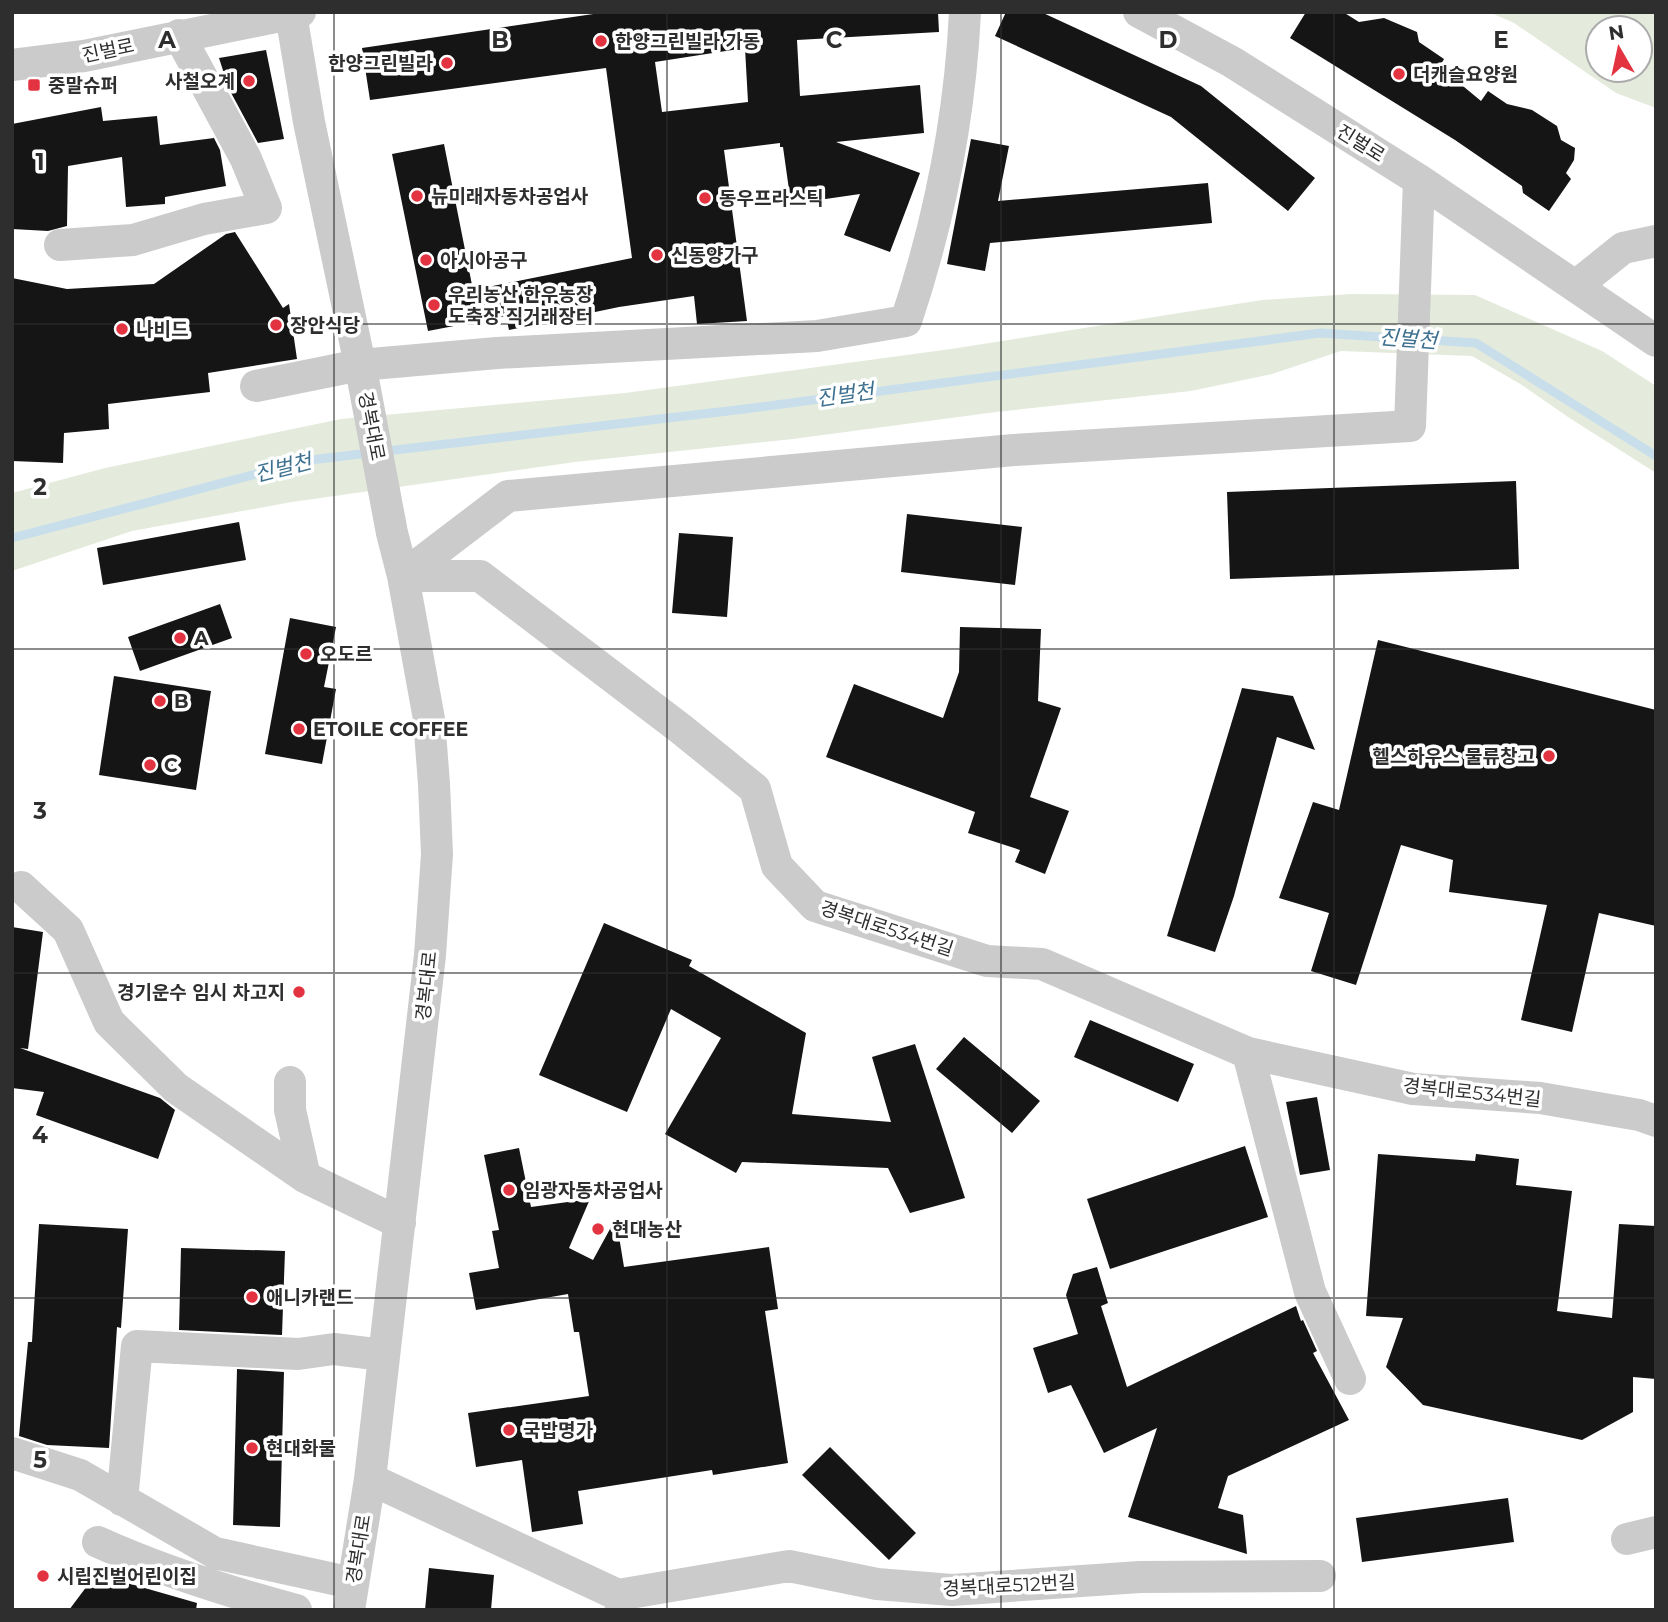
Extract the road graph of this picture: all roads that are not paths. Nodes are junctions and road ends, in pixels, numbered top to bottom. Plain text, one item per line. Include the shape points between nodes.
1 (965, 12) edge
2 (1139, 12) edge
3 (295, 13) edge
4 (194, 26) edge
5 (12, 65) edge
6 (1419, 180) junction
7 (1656, 241) edge
8 (60, 245) dead end
9 (1577, 285) junction
10 (1656, 341) edge
11 (361, 372) junction
12 (256, 386) dead end
13 (403, 576) junction
14 (21, 887) dead end
15 (1248, 1053) junction
16 (290, 1082) dead end
17 (1656, 1121) edge
18 (305, 1178) junction
19 (400, 1223) junction
20 (383, 1355) junction
21 (1350, 1379) dead end
22 (12, 1453) edge
23 (370, 1479) junction
24 (122, 1500) junction
25 (98, 1542) dead end
26 (1320, 1576) dead end
27 (350, 1596) edge
28 (620, 1602) edge
29 (296, 1610) edge

1 - 11 street, 경복대로 via 963,66 944,179 906,321 817,336 497,353
2 - 6 street, 진벌로 via 1233,62
3 - 4 street, 진벌로
3 - 11 street, 경복대로 via 309,122
4 - 5 street, 진벌로 via 84,56
4 - 8 street via 266,208 204,219 133,240
6 - 9 street, 진벌로
6 - 13 street via 1410,426 1014,450 508,496
7 - 9 street via 1623,248
9 - 10 street, 진벌로
11 - 12 street
11 - 13 street, 경복대로
13 - 15 street, 경복대로534번길 via 480,576 681,729 755,789 777,866 815,906 987,961 1042,964
13 - 19 street, 경복대로 via 429,719 437,854
14 - 18 street via 68,930 109,1022 176,1088
15 - 17 street, 경복대로534번길 via 1413,1089 1540,1098
15 - 21 street via 1310,1292
16 - 18 street via 290,1110
18 - 19 street
19 - 20 street, 경복대로
20 - 23 street, 경복대로
20 - 24 street via 334,1349 298,1354 137,1346
22 - 24 street via 80,1475
23 - 27 street, 경복대로
23 - 28 street, 경복대로512번길
24 - 27 street via 215,1553
25 - 29 street via 152,1565
26 - 28 street, 경복대로512번길 via 1140,1577 952,1590 877,1584 789,1566

